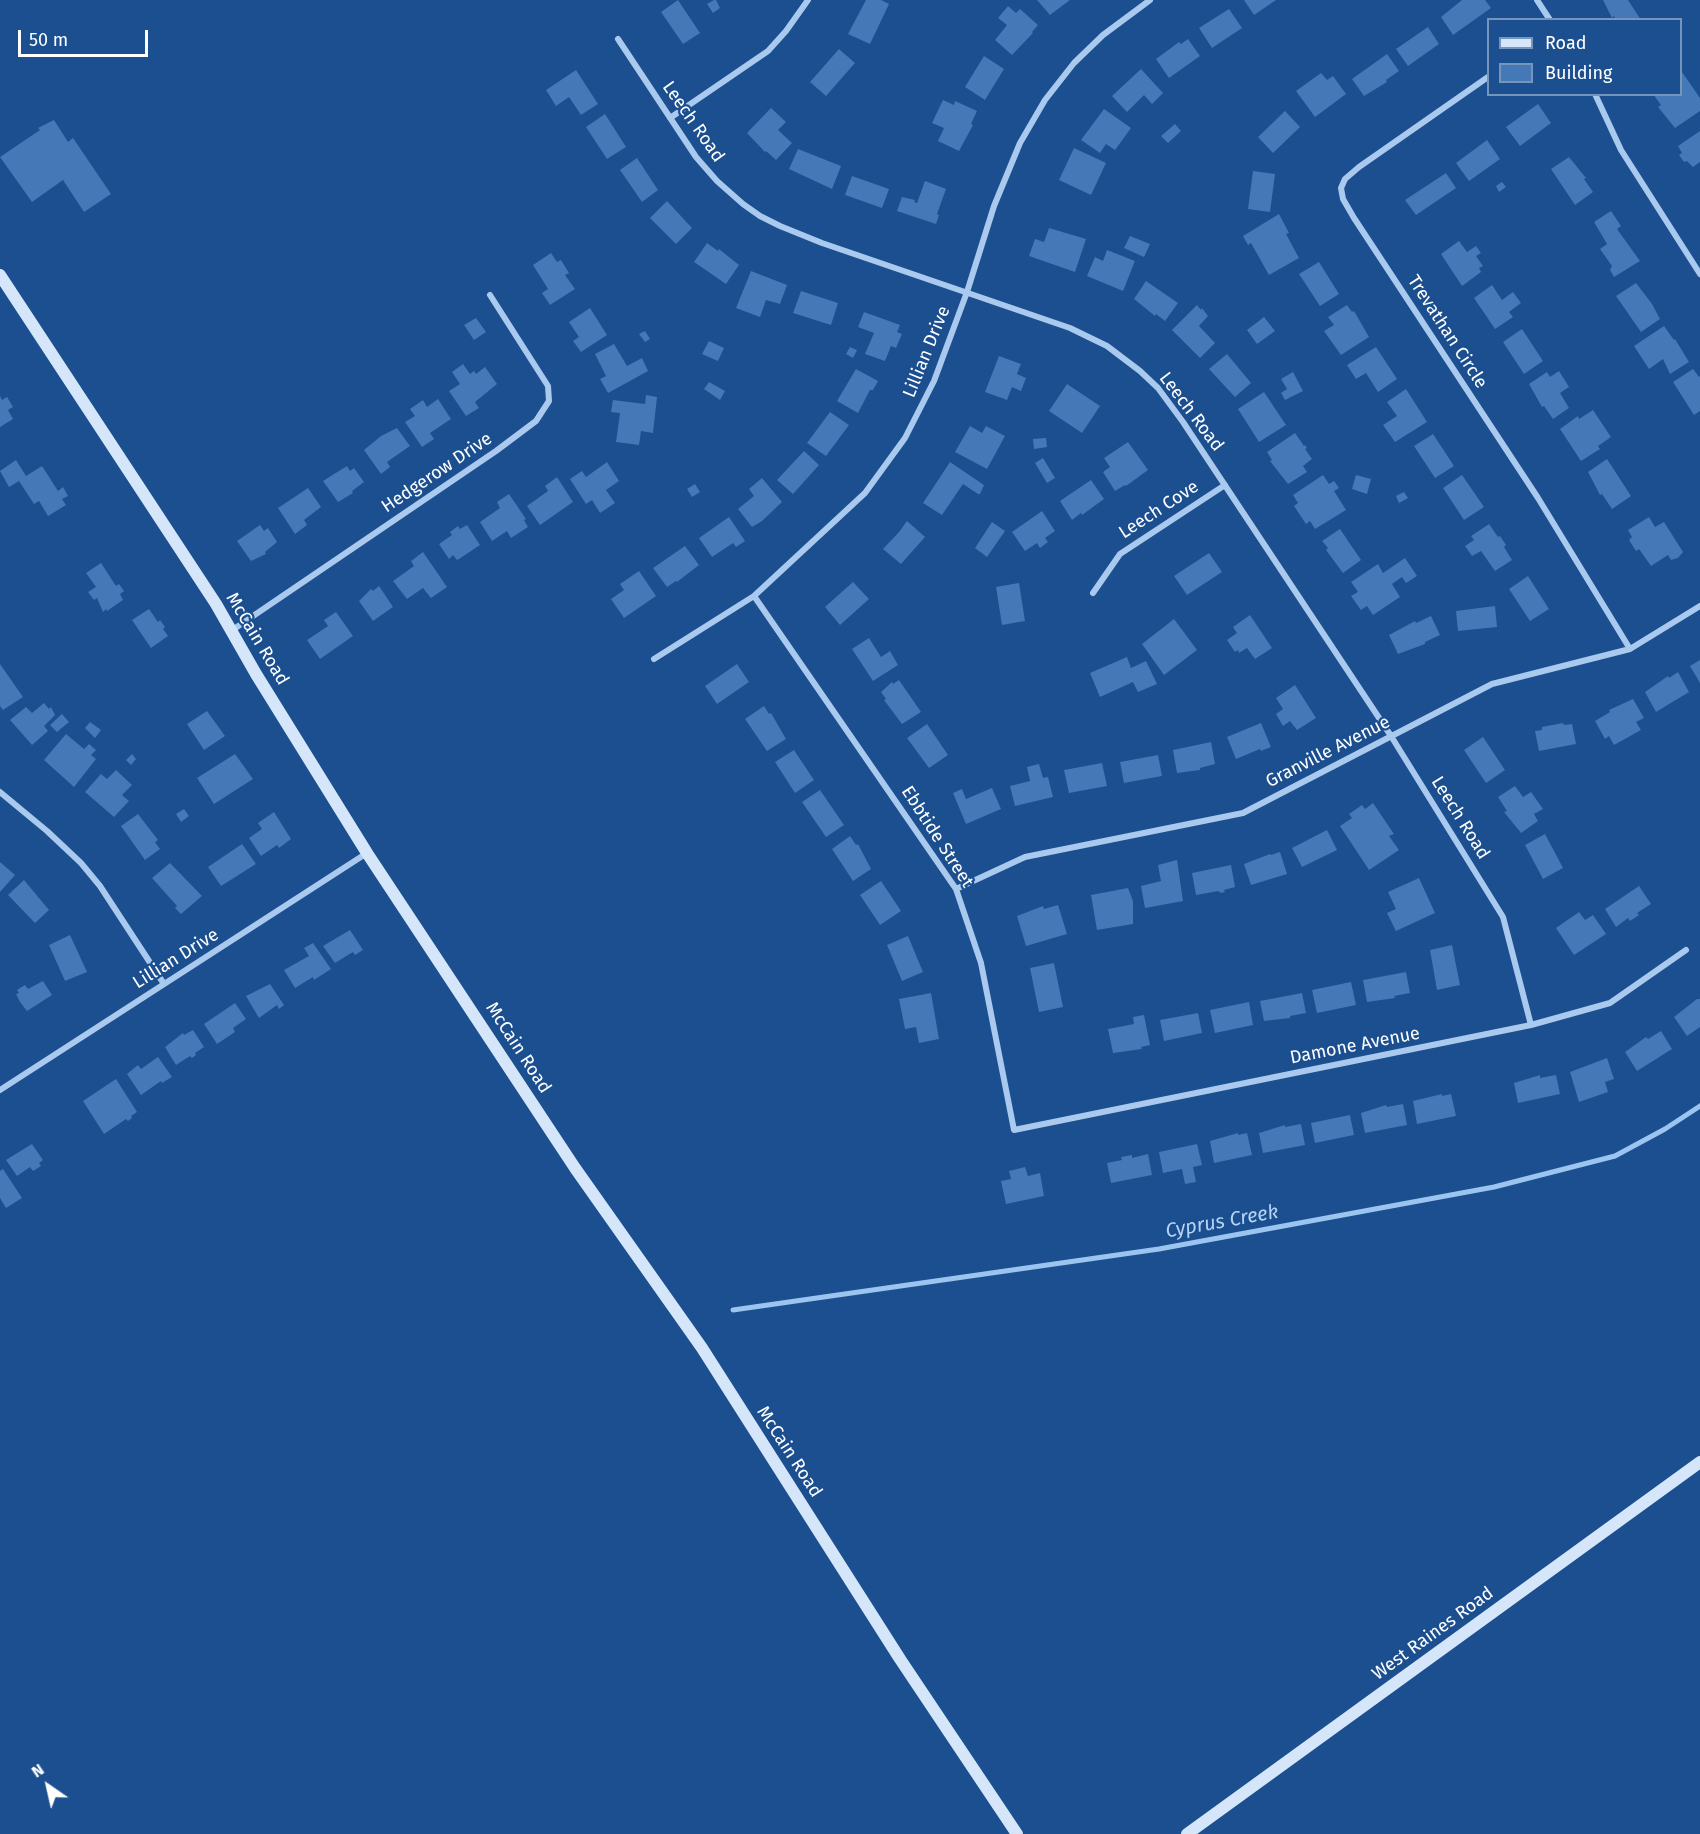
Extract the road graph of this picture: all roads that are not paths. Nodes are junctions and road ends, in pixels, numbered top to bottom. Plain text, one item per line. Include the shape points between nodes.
1 (808, 0) edge
2 (1150, 0) edge
3 (1538, 0) edge
4 (1549, 18) edge
5 (618, 39) dead end
6 (1487, 78) edge
7 (1596, 96) edge
8 (670, 118) junction
9 (1700, 274) edge
10 (0, 275) edge
11 (967, 292) junction
12 (490, 295) dead end
13 (1224, 485) junction
14 (1093, 593) dead end
15 (754, 596) junction
16 (1700, 606) edge
17 (231, 631) junction
18 (1630, 649) junction
19 (654, 659) dead end
20 (1391, 736) junction
21 (0, 792) edge
22 (367, 853) junction
23 (956, 890) junction
24 (1686, 950) dead end
25 (164, 984) junction
26 (1531, 1025) junction
27 (0, 1090) edge
28 (1014, 1130) joint
29 (1700, 1462) edge
30 (1017, 1834) edge
31 (1187, 1834) edge

1 - 8 street via 768,51
2 - 11 street, Lillian Drive via 1095,41 1045,100 1020,142 994,206
3 - 4 street
5 - 8 street, Leech Road
6 - 18 street, Trevathan Circle via 1359,167 1345,180 1341,188 1343,199 1538,498
7 - 9 street via 1620,150
8 - 11 street, Leech Road via 717,181 760,216 822,243
10 - 17 street, McCain Road
11 - 13 street, Leech Road via 1070,328 1124,358 1173,407
11 - 15 street, Lillian Drive via 934,381 905,438 865,493
12 - 17 street, Hedgerow Drive via 548,386 549,401 536,421
13 - 14 street, Leech Cove via 1120,554
13 - 20 street, Leech Road
15 - 19 street, Lillian Drive
15 - 23 street, Ebbtide Street
16 - 18 street, Granville Avenue
17 - 22 street, McCain Road
18 - 20 street, Granville Avenue via 1492,684
20 - 23 street, Granville Avenue via 1243,813 1025,857
20 - 26 street, Leech Road via 1503,917
21 - 25 street via 81,863
22 - 25 street, Lillian Drive
22 - 30 street, McCain Road via 575,1168 702,1348 893,1649
23 - 28 street, Ebbtide Street via 981,963
24 - 26 street, Damone Avenue via 1610,1003
25 - 27 street, Lillian Drive
26 - 28 street, Damone Avenue
29 - 31 street, West Raines Road

